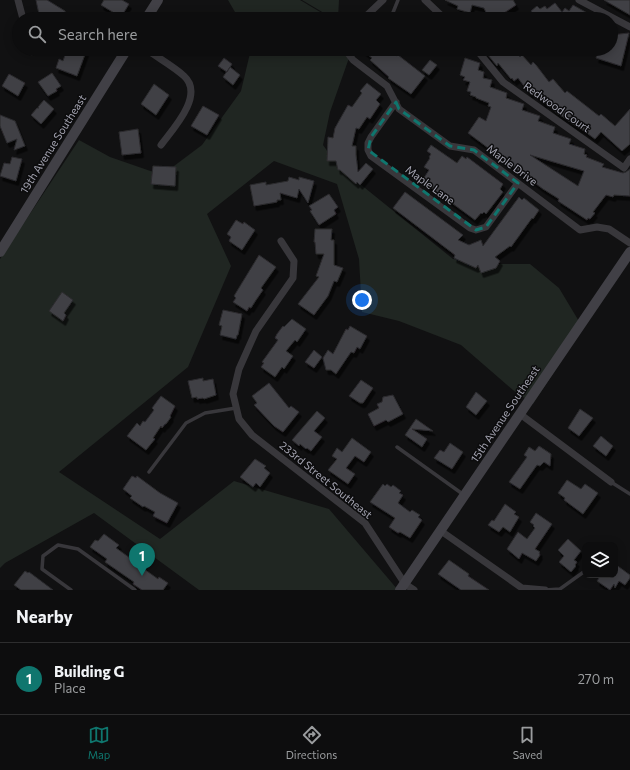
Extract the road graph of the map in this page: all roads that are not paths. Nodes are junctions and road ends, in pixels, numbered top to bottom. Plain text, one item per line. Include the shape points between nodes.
1 (18, 0) edge
2 (157, 0) edge
3 (383, 0) edge
4 (398, 0) edge
5 (425, 0) edge
6 (579, 0) edge
7 (21, 12) edge
8 (150, 12) edge
9 (370, 12) edge
10 (393, 12) edge
11 (438, 12) edge
12 (602, 12) edge
13 (618, 21) edge
14 (630, 27) edge
15 (123, 56) edge
16 (156, 56) edge
17 (350, 56) edge
18 (482, 56) edge
19 (396, 102) junction
20 (161, 145) dead end
21 (630, 159) edge
22 (518, 183) junction
23 (281, 241) dead end
24 (630, 243) edge
25 (0, 252) edge
26 (630, 252) edge
27 (237, 408) junction
28 (520, 414) junction
29 (397, 447) dead end
30 (149, 472) dead end
31 (611, 482) joint
32 (630, 494) edge
33 (465, 495) junction
34 (441, 531) junction
35 (582, 573) edge
36 (403, 587) edge
37 (71, 590) edge
38 (135, 590) edge
39 (414, 590) edge
40 (545, 590) edge

1 - 7 street
2 - 8 street
3 - 9 street
4 - 10 lane
5 - 11 street
6 - 12 street
13 - 14 street
15 - 25 street, 19th Avenue Southeast
16 - 20 street via 185,76 191,89 187,109
17 - 19 street, Maple Drive via 387,86
18 - 21 street, Redwood Court via 503,82 624,168
19 - 22 street, Maple Drive via 399,109 450,146 474,150
19 - 22 street, Maple Lane via 368,143 371,156 470,228 476,230 486,227
22 - 24 street, Maple Drive via 580,230 597,227 609,229
23 - 27 street, 233rd Street Southeast via 294,261 293,278 256,331 238,369 233,394
26 - 28 street, 15th Avenue Southeast
27 - 30 lane via 205,414 186,423
27 - 36 street, 233rd Street Southeast via 239,419 252,435 365,523
28 - 31 street
28 - 33 street, 15th Avenue Southeast
29 - 33 lane
31 - 32 lane
33 - 34 street, 15th Avenue Southeast
34 - 36 street, 15th Avenue Southeast
34 - 40 street via 522,588
35 - 40 lane via 560,589
36 - 39 street, 233rd Street Southeast
37 - 38 lane via 42,569 43,556 58,545 78,549

